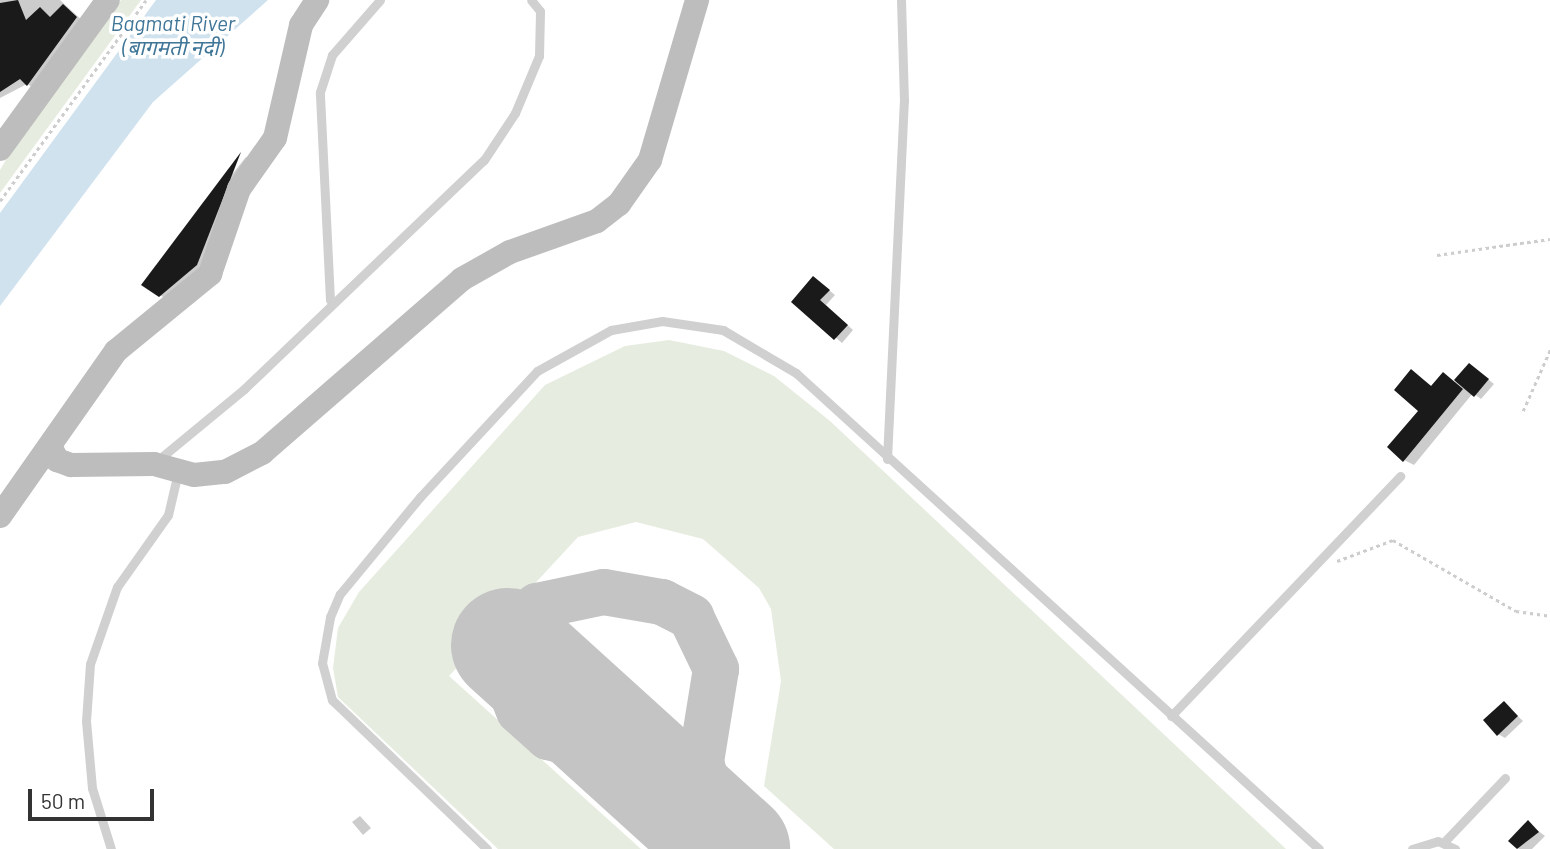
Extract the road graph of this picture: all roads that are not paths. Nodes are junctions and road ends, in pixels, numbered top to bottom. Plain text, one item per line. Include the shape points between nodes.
1 (108, 0) edge
2 (317, 0) edge
3 (380, 0) edge
4 (531, 0) edge
5 (697, 0) edge
6 (901, 0) edge
7 (0, 149) edge
8 (330, 300) junction
9 (50, 446) junction
10 (887, 459) junction
11 (154, 464) junction
12 (178, 470) junction
13 (1400, 477) dead end
14 (0, 516) edge
15 (1171, 716) junction
16 (1505, 778) dead end
17 (1445, 841) junction
18 (111, 849) edge
19 (487, 849) edge
20 (1319, 849) edge
21 (1412, 849) edge
22 (1455, 849) edge

1 - 7 main road
2 - 9 main road via 301,24 275,138 239,189 210,275 196,292 129,337
3 - 8 lane via 332,55 320,92
4 - 8 lane via 540,11 538,56 515,113 484,160
5 - 12 main road via 650,160 619,204 597,221 510,252 462,279 262,453 225,472
6 - 10 lane via 904,101
8 - 11 lane via 244,389
9 - 11 main road via 57,460 71,465
9 - 14 main road
10 - 15 lane
10 - 19 lane via 796,373 749,342 704,326 662,321 611,330 537,370 340,594 323,642 332,700
11 - 12 main road
12 - 18 lane via 168,515 117,587 90,664 86,721 92,788
13 - 15 lane via 1318,568
15 - 20 lane
16 - 17 lane
17 - 21 lane
17 - 22 lane

